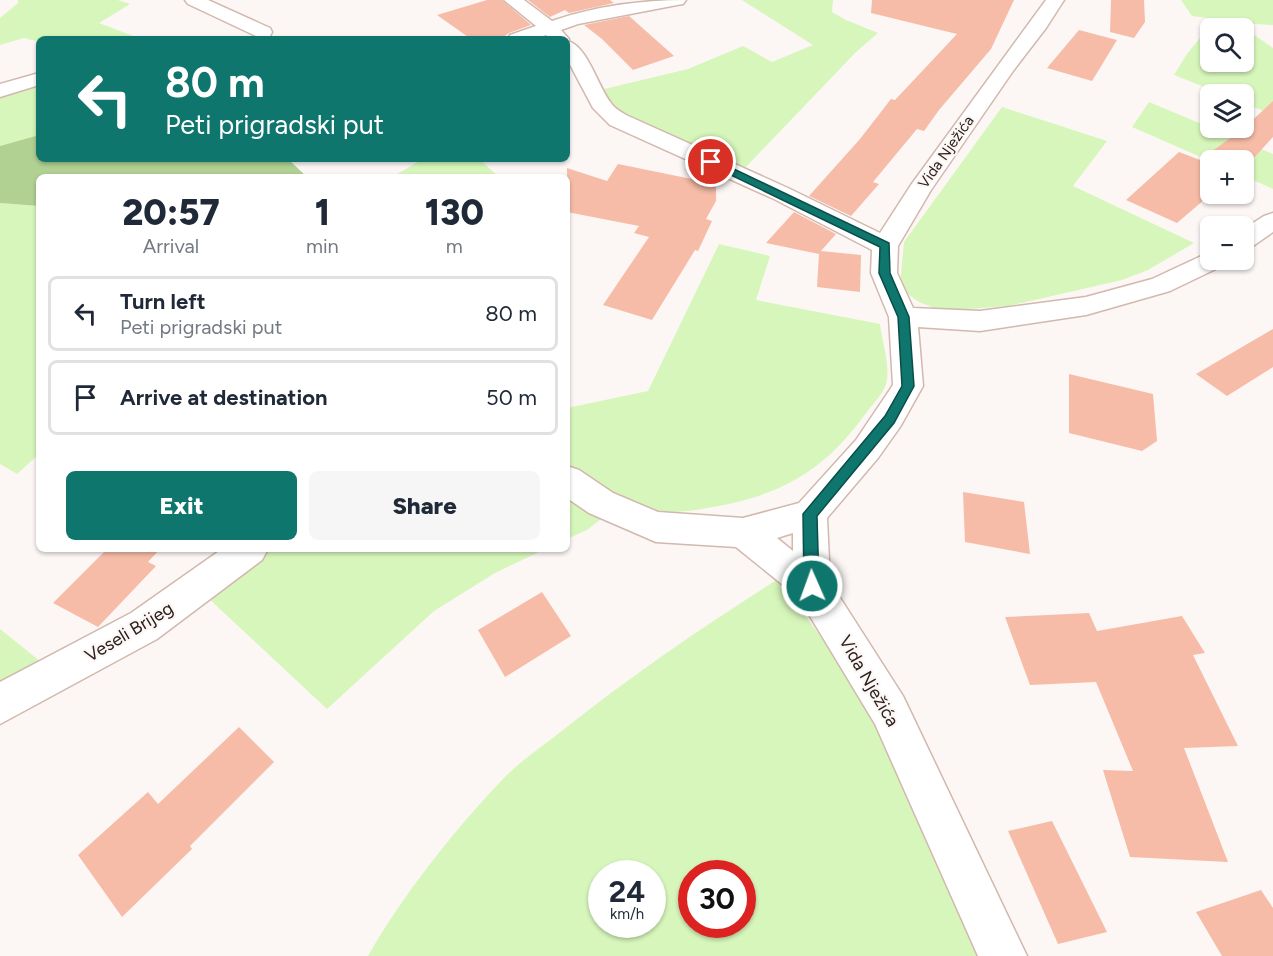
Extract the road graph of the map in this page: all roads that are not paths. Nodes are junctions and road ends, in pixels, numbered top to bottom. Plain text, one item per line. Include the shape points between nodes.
1 (194, 0) edge
2 (513, 0) edge
3 (678, 0) edge
4 (1054, 0) edge
5 (263, 32) dead end
6 (554, 33) edge
7 (536, 36) edge
8 (570, 49) edge
9 (36, 80) edge
10 (0, 91) edge
11 (1273, 221) edge
12 (1254, 233) edge
13 (885, 246) junction
14 (1200, 266) edge
15 (903, 317) junction
16 (570, 482) edge
17 (810, 514) junction
18 (742, 533) junction
19 (246, 552) edge
20 (812, 586) junction
21 (0, 704) edge
22 (1002, 956) edge

1 - 5 street
2 - 6 street
3 - 6 street via 574,19
4 - 13 street, Vida Nježića via 919,190
6 - 7 street
8 - 13 street via 603,108 618,120 782,194
9 - 10 street
11 - 12 street
13 - 15 street via 884,273
14 - 15 street via 1161,285 1086,306 980,321
15 - 17 street via 908,386 889,419
16 - 18 street via 602,503 656,527
17 - 18 street
17 - 20 street
18 - 20 street
19 - 21 street, Veseli Brijeg via 144,626
20 - 22 street, Vida Nježića via 889,710

